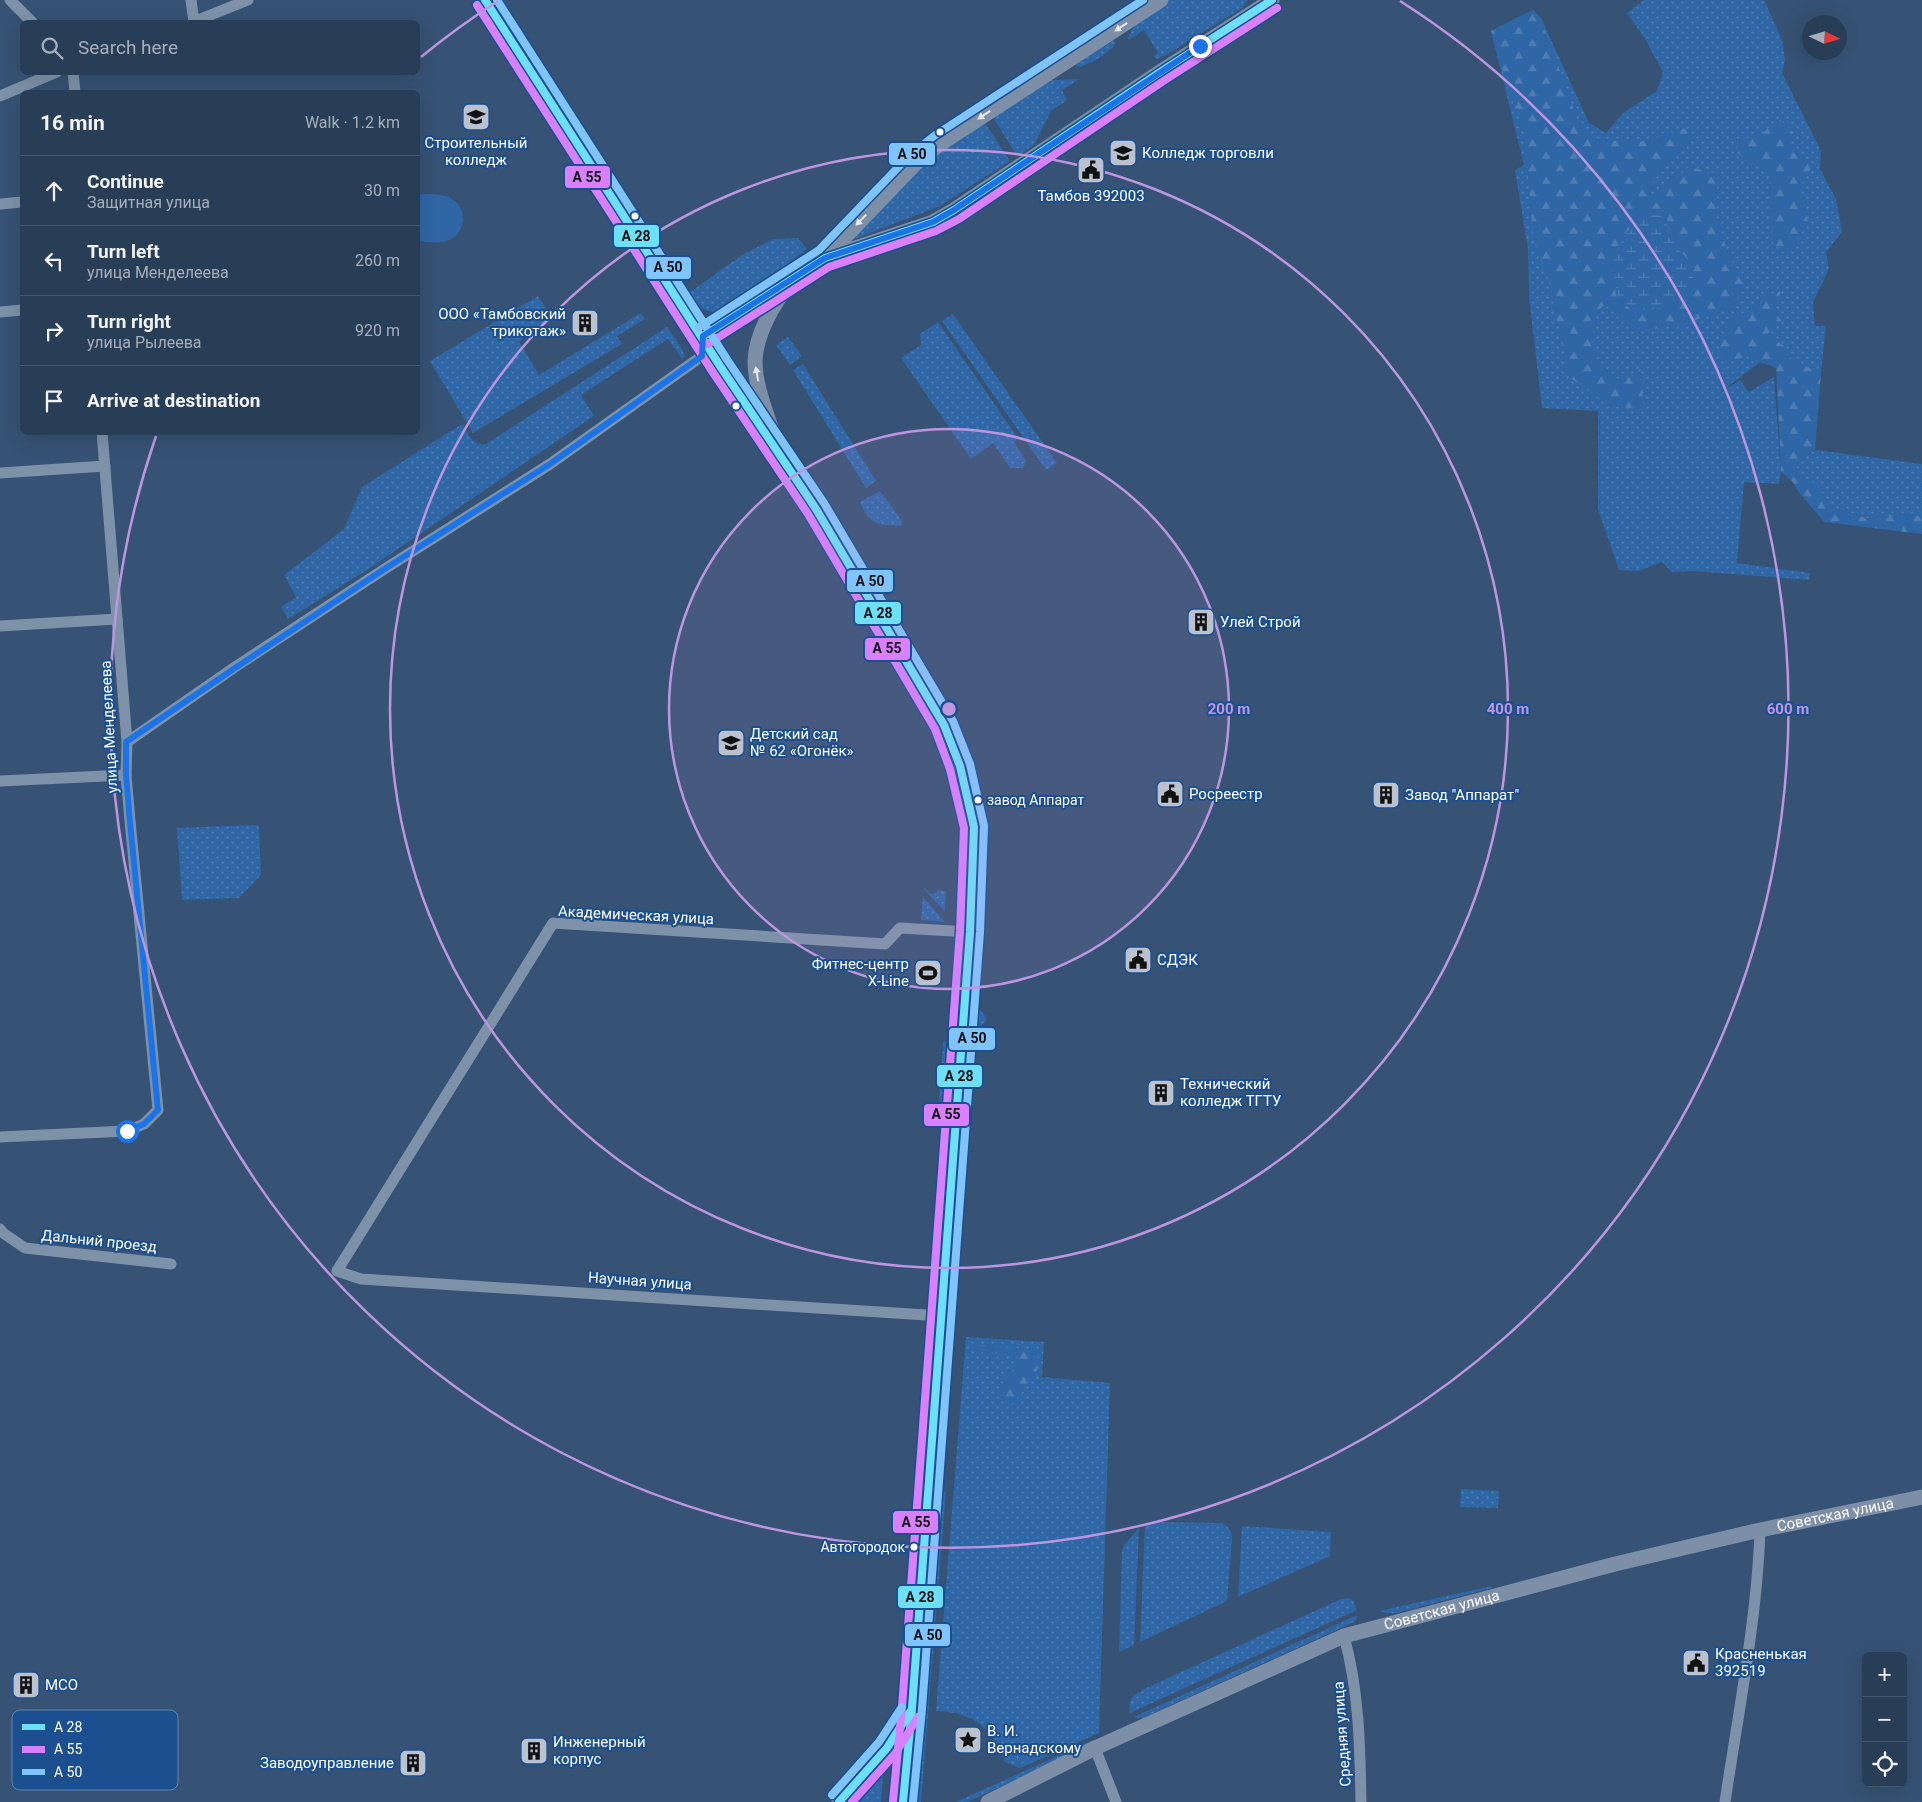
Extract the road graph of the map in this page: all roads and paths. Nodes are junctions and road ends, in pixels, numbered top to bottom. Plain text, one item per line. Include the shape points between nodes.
1 (10, 0) edge
2 (191, 0) edge
3 (248, 0) edge
4 (485, 0) edge
5 (1161, 0) edge
6 (1272, 0) edge
7 (30, 20) edge
8 (194, 20) edge
9 (199, 20) edge
10 (50, 75) edge
11 (74, 75) edge
12 (75, 90) edge
13 (0, 96) edge
14 (20, 202) edge
15 (0, 204) edge
16 (825, 258) junction
17 (799, 273) junction
18 (20, 310) edge
19 (0, 312) edge
20 (703, 336) junction
21 (102, 435) edge
22 (779, 454) junction
23 (105, 466) junction
24 (0, 473) edge
25 (117, 619) junction
26 (0, 626) edge
27 (126, 742) junction
28 (126, 775) junction
29 (0, 781) edge
30 (970, 932) junction
31 (0, 1137) edge
32 (0, 1228) edge
33 (171, 1264) dead end
34 (337, 1271) joint
35 (942, 1316) junction
36 (1922, 1497) edge
37 (1760, 1530) junction
38 (1344, 1636) junction
39 (912, 1708) junction
40 (1095, 1748) junction
41 (839, 1802) edge
42 (903, 1802) edge
43 (988, 1802) edge
44 (1116, 1802) edge
45 (1361, 1802) edge
46 (1725, 1802) edge

1 - 7 street
2 - 8 street
3 - 9 street
4 - 20 main road
5 -> 16 main road via 940,144 915,164
6 - 16 main road via 954,210 933,222
10 - 13 street
11 - 12 street
14 - 15 street
16 - 17 main road
17 - 20 main road
22 -> 17 main road via 762,398 755,359 769,316
18 - 19 street
20 - 22 main road
20 - 27 street via 702,356 564,454 360,585
21 - 23 street, улица Менделеева
22 - 30 main road via 816,508 944,725 960,766 974,828
23 - 24 street
23 - 25 street, улица Менделеева
25 - 26 street
25 - 27 street, улица Менделеева
27 - 28 street, улица Менделеева
28 - 29 street
28 - 31 street, улица Менделеева via 158,1110 144,1124 127,1131
30 - 34 street, Академическая улица via 900,928 885,944 553,923
30 - 35 main road
32 - 33 street, Дальний проезд via 25,1248
34 - 35 street, Научная улица via 361,1279
35 - 39 main road
36 - 37 main road, Советская улица
37 - 38 main road, Советская улица via 1614,1564
37 - 46 street
38 - 40 main road, Советская улица
38 - 45 street, Средняя улица via 1359,1723
39 - 41 main road via 887,1748
39 - 42 main road
40 - 43 main road, Советская улица
40 - 44 street

